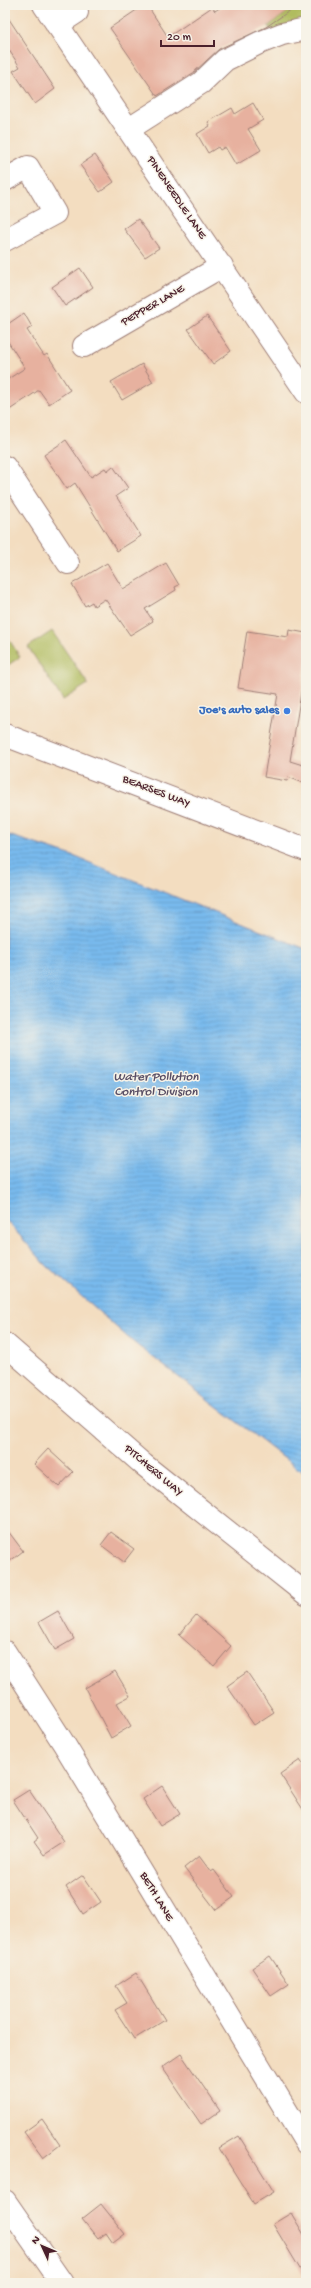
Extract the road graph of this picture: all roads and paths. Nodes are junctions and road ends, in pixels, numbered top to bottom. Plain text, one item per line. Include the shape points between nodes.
1 (44, 5) edge
2 (77, 12) dead end
3 (58, 25) junction
4 (306, 29) edge
5 (129, 129) junction
6 (5, 180) edge
7 (5, 240) edge
8 (222, 266) junction
9 (84, 346) dead end
10 (306, 392) edge
11 (5, 467) edge
12 (68, 563) dead end
13 (5, 735) edge
14 (306, 850) edge
15 (5, 1344) edge
16 (306, 1594) edge
17 (5, 1652) edge
18 (306, 2143) edge
19 (5, 2201) edge
20 (62, 2283) edge

1 - 3 street, PINENEEDLE LANE
2 - 3 street
3 - 5 street, PINENEEDLE LANE
4 - 5 street via 282,34 224,60 201,83
5 - 8 street, PINENEEDLE LANE
6 - 7 street via 28,166 55,213
8 - 9 street, PEPPER LANE
8 - 10 street, PINENEEDLE LANE
11 - 12 street
13 - 14 street, BEARSES WAY
15 - 16 street, PITCHERS WAY via 144,1465
17 - 18 street, BETH LANE via 64,1744
19 - 20 street

